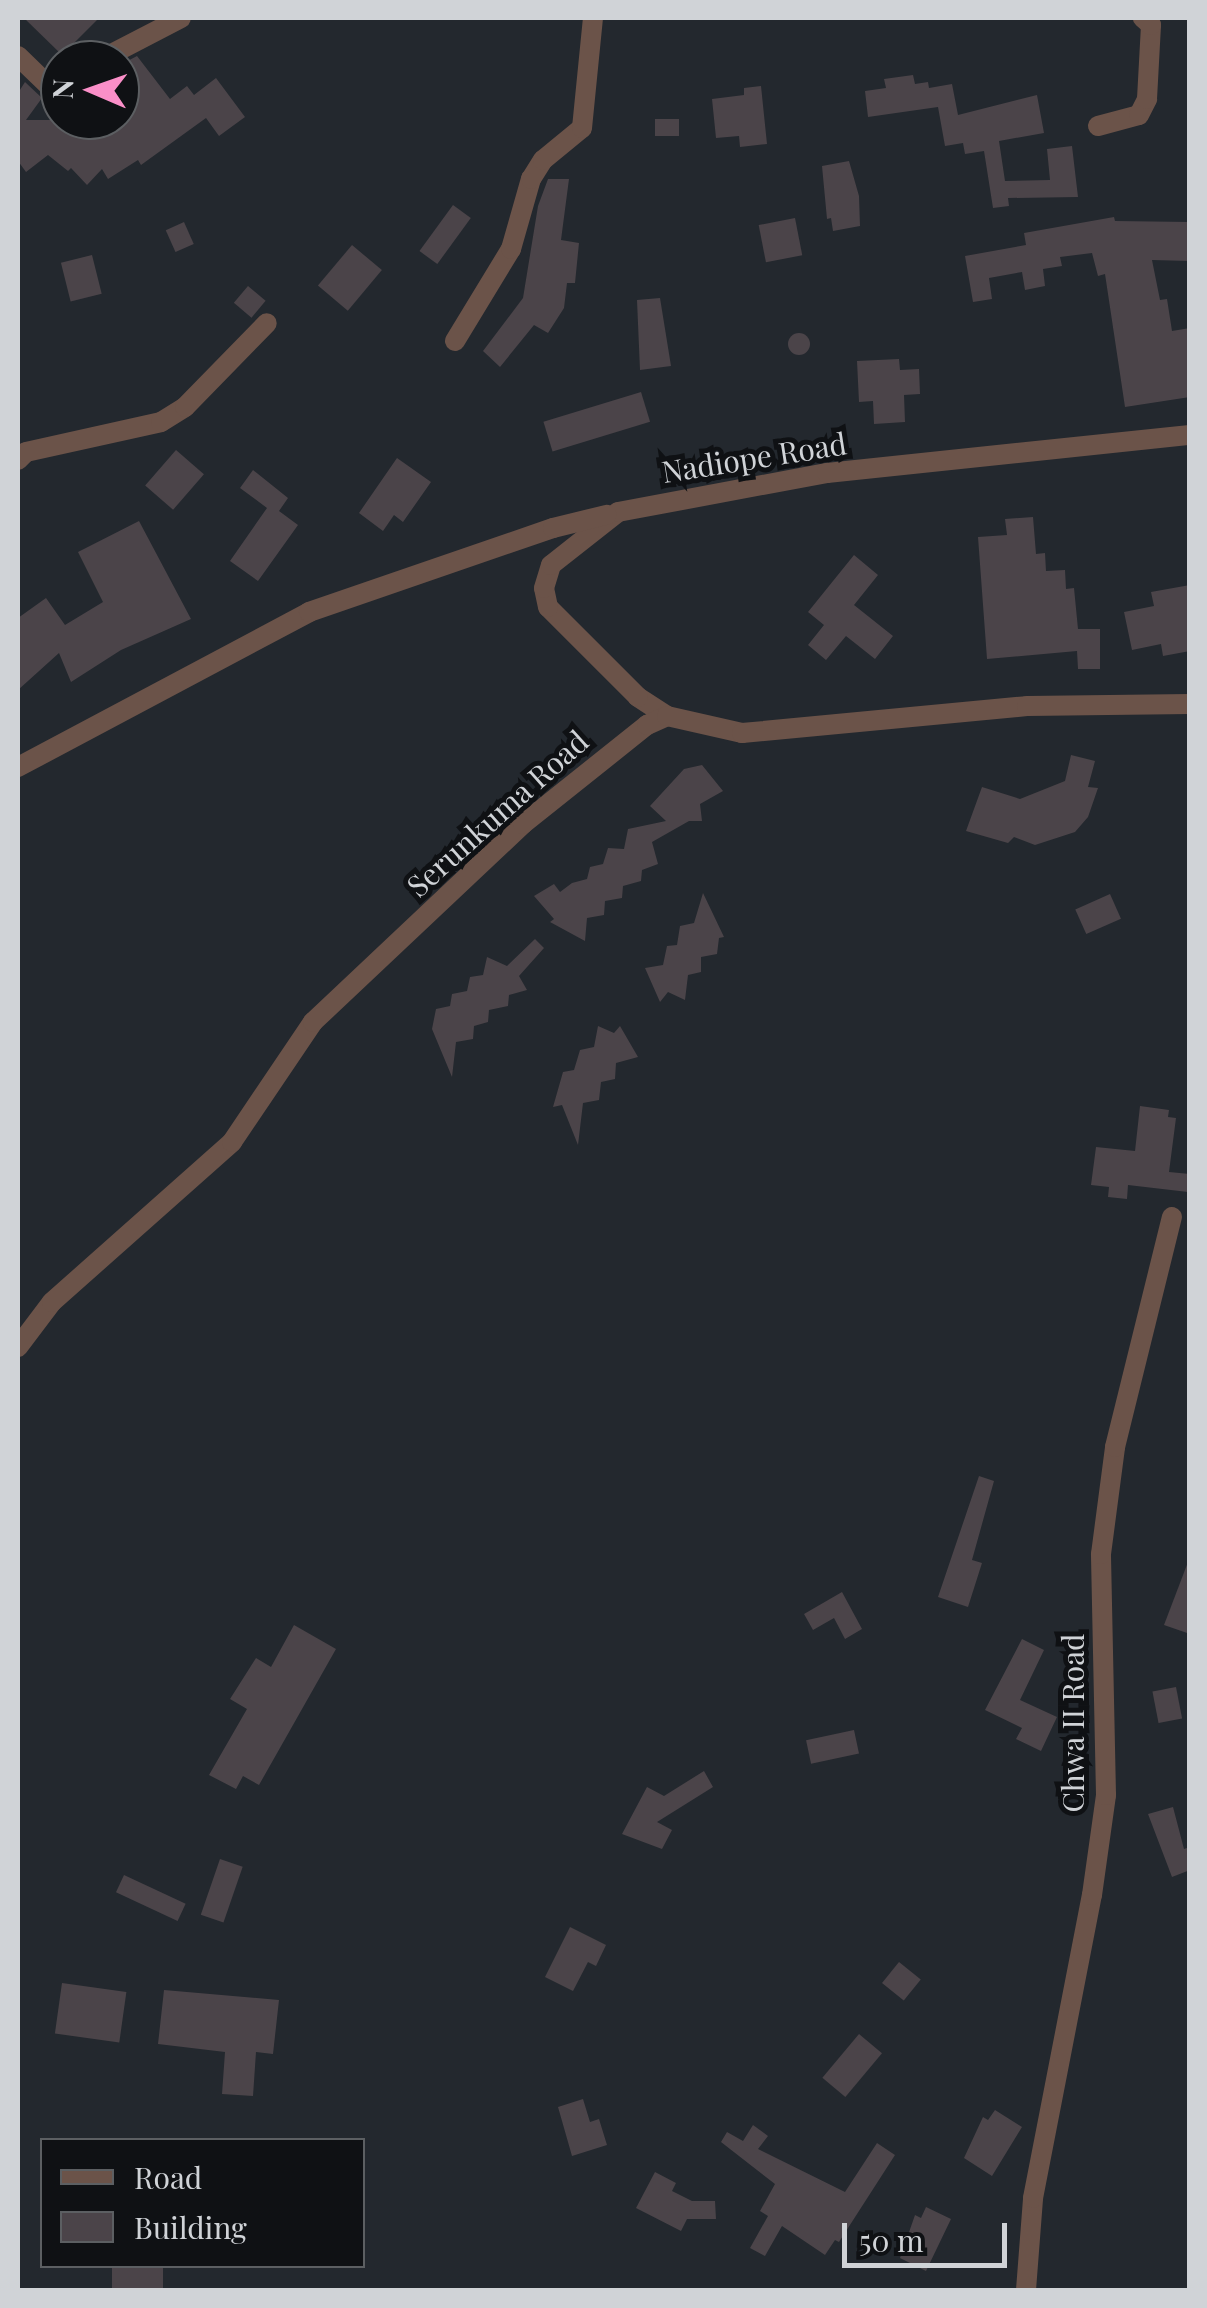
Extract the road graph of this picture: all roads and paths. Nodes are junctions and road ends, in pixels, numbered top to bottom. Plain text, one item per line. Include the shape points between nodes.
1 (181, 18) edge
2 (592, 18) edge
3 (1142, 18) edge
4 (139, 40) edge
5 (18, 56) edge
6 (40, 77) edge
7 (1098, 126) dead end
8 (266, 324) dead end
9 (455, 341) dead end
10 (1190, 436) edge
11 (20, 451) edge
12 (618, 512) junction
13 (1190, 704) edge
14 (667, 716) junction
15 (18, 766) edge
16 (1172, 1218) dead end
17 (18, 1347) edge
18 (1026, 2290) edge

1 - 4 street
2 - 9 street via 582,128 543,160 531,180 511,249
3 - 7 street via 1151,25 1147,99 1139,115
5 - 6 street
8 - 11 street via 185,407 161,422
10 - 12 street, Nadiope Road via 827,473
12 - 14 street, Nadiope Road via 551,565 544,588 548,608 638,697
12 - 15 street via 309,612
13 - 14 street via 1027,706 742,734
14 - 17 street, Serunkuma Road via 621,742 523,824 313,1022 232,1142 52,1302
16 - 18 street, Chwa II Road via 1115,1447 1101,1554 1106,1795 1033,2198

